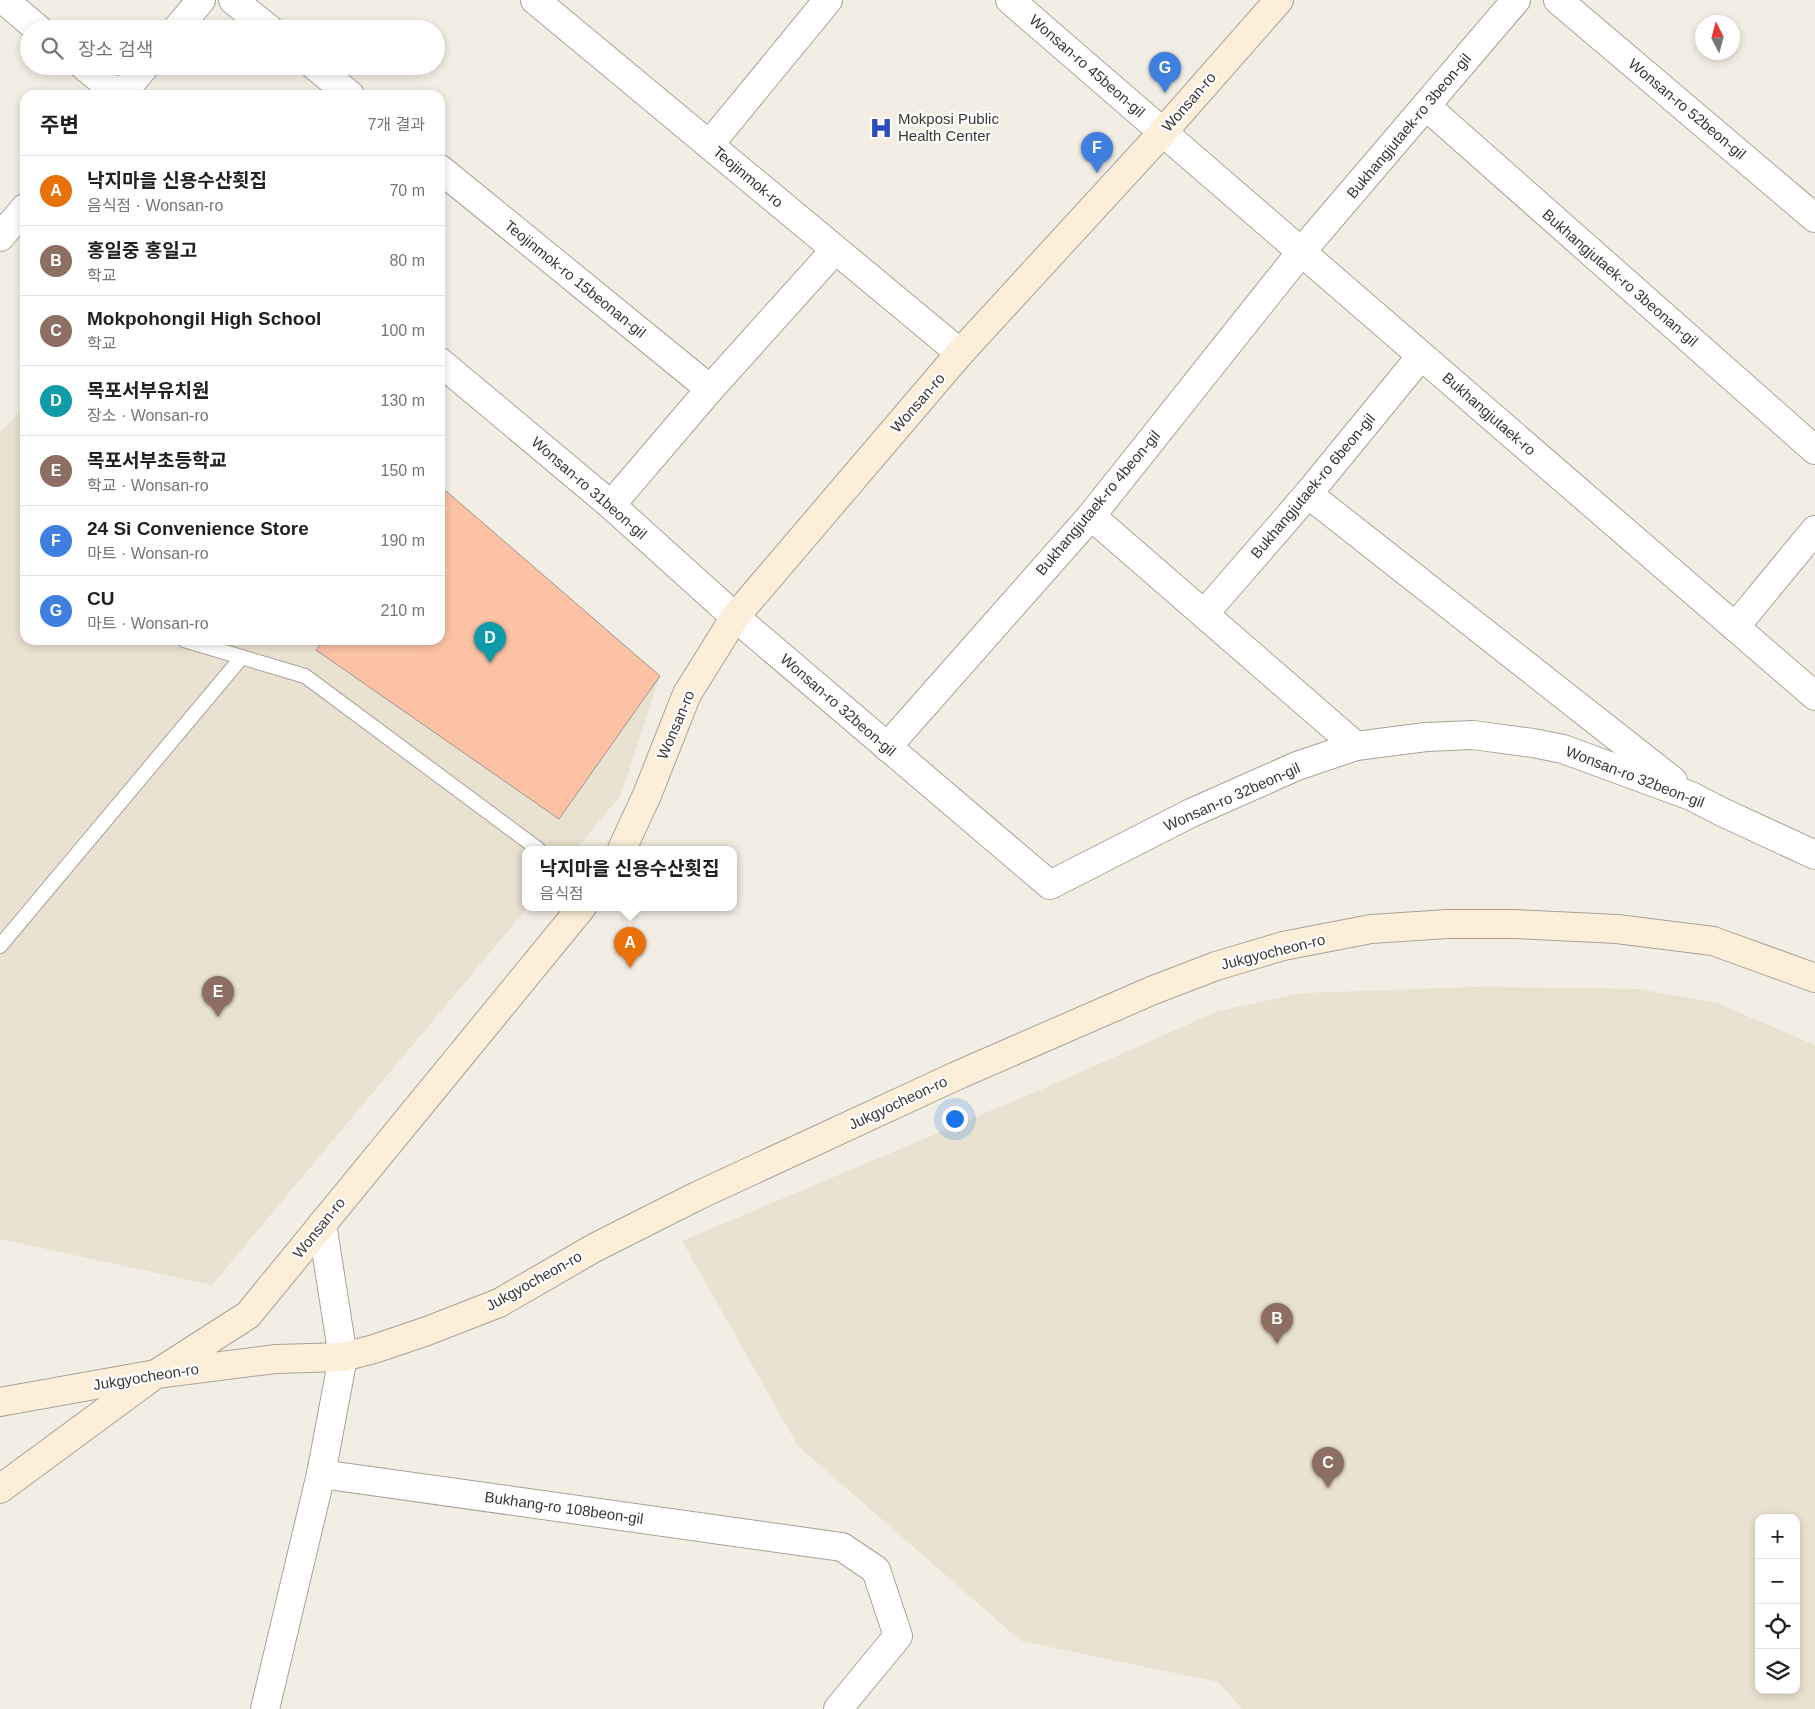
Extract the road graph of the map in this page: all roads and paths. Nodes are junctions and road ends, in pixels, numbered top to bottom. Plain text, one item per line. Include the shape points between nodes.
1 (201, 0) edge
2 (233, 0) edge
3 (535, 0) edge
4 (828, 0) edge
5 (1010, 0) edge
6 (1279, 0) edge
7 (1516, 0) edge
8 (1558, 0) edge
9 (5, 3) edge
10 (27, 20) edge
11 (184, 20) edge
12 (258, 20) edge
13 (95, 75) edge
14 (137, 75) edge
15 (325, 75) edge
16 (114, 90) edge
17 (124, 90) edge
18 (344, 90) edge
19 (1426, 106) junction
20 (1163, 132) junction
21 (709, 145) junction
22 (445, 173) edge
23 (20, 214) edge
24 (1815, 218) edge
25 (0, 237) edge
26 (836, 250) junction
27 (1302, 252) junction
28 (960, 353) junction
29 (1422, 356) junction
30 (445, 366) edge
31 (710, 389) junction
32 (1815, 450) edge
33 (1308, 494) junction
34 (611, 505) junction
35 (1091, 516) junction
36 (1815, 530) edge
37 (1204, 614) junction
38 (734, 616) junction
39 (1735, 627) junction
40 (201, 645) edge
41 (242, 657) junction
42 (1815, 696) edge
43 (1356, 746) junction
44 (887, 747) junction
45 (1692, 796) junction
46 (534, 846) edge
47 (623, 846) edge
48 (1815, 855) edge
49 (579, 911) edge
50 (0, 946) edge
51 (1815, 978) edge
52 (322, 1224) junction
53 (343, 1357) junction
54 (156, 1374) junction
55 (0, 1402) edge
56 (320, 1474) junction
57 (0, 1489) edge
58 (266, 1709) edge
59 (838, 1709) edge

1 - 11 street
2 - 12 street
3 - 21 street, Teojinmok-ro
4 - 21 street
5 - 20 street, Wonsan-ro 45beon-gil
6 - 20 street, Wonsan-ro
7 - 19 street, Bukhangjutaek-ro 3beon-gil
8 - 24 street, Wonsan-ro 52beon-gil
9 - 10 street
13 - 16 street
14 - 17 street
15 - 18 street
19 - 27 street, Bukhangjutaek-ro 3beon-gil
19 - 32 street, Bukhangjutaek-ro 3beonan-gil
20 - 27 street, Bukhangjutaek-ro
20 - 28 street, Wonsan-ro
21 - 26 street, Teojinmok-ro
22 - 31 street, Teojinmok-ro 15beonan-gil
23 - 25 street
26 - 28 street, Teojinmok-ro
26 - 31 street
27 - 29 street, Bukhangjutaek-ro
27 - 35 street, Bukhangjutaek-ro 4beon-gil
28 - 38 street, Wonsan-ro
29 - 33 street, Bukhangjutaek-ro 6beon-gil
29 - 39 street, Bukhangjutaek-ro
30 - 34 street, Wonsan-ro 31beon-gil
31 - 34 street
33 - 37 street, Bukhangjutaek-ro 6beon-gil
33 - 45 street
34 - 38 street, Wonsan-ro 31beon-gil
35 - 37 street
35 - 44 street, Bukhangjutaek-ro 4beon-gil
36 - 39 street
37 - 43 street
38 - 44 street, Wonsan-ro 32beon-gil
38 - 47 street, Wonsan-ro via 687,694
39 - 42 street, Bukhangjutaek-ro
40 - 41 lane
41 - 46 lane via 305,676
41 - 50 lane
43 - 44 street, Wonsan-ro 32beon-gil via 1296,766 1191,813 1050,885
43 - 45 street, Wonsan-ro 32beon-gil via 1473,735 1533,743 1563,749
45 - 48 street, Wonsan-ro 32beon-gil
49 - 52 street, Wonsan-ro
51 - 53 street, Jukgyocheon-ro via 1713,941 1618,929 1448,924 1371,929 1283,946 1216,966 1151,991 956,1076 697,1196 594,1248 499,1303 418,1334
52 - 53 street
52 - 54 street, Wonsan-ro via 248,1315
53 - 54 street, Jukgyocheon-ro via 276,1359
53 - 56 street
54 - 55 street, Jukgyocheon-ro
54 - 57 street, Wonsan-ro
56 - 58 street
56 - 59 street, Bukhang-ro 108beon-gil via 842,1547 876,1570 898,1636

